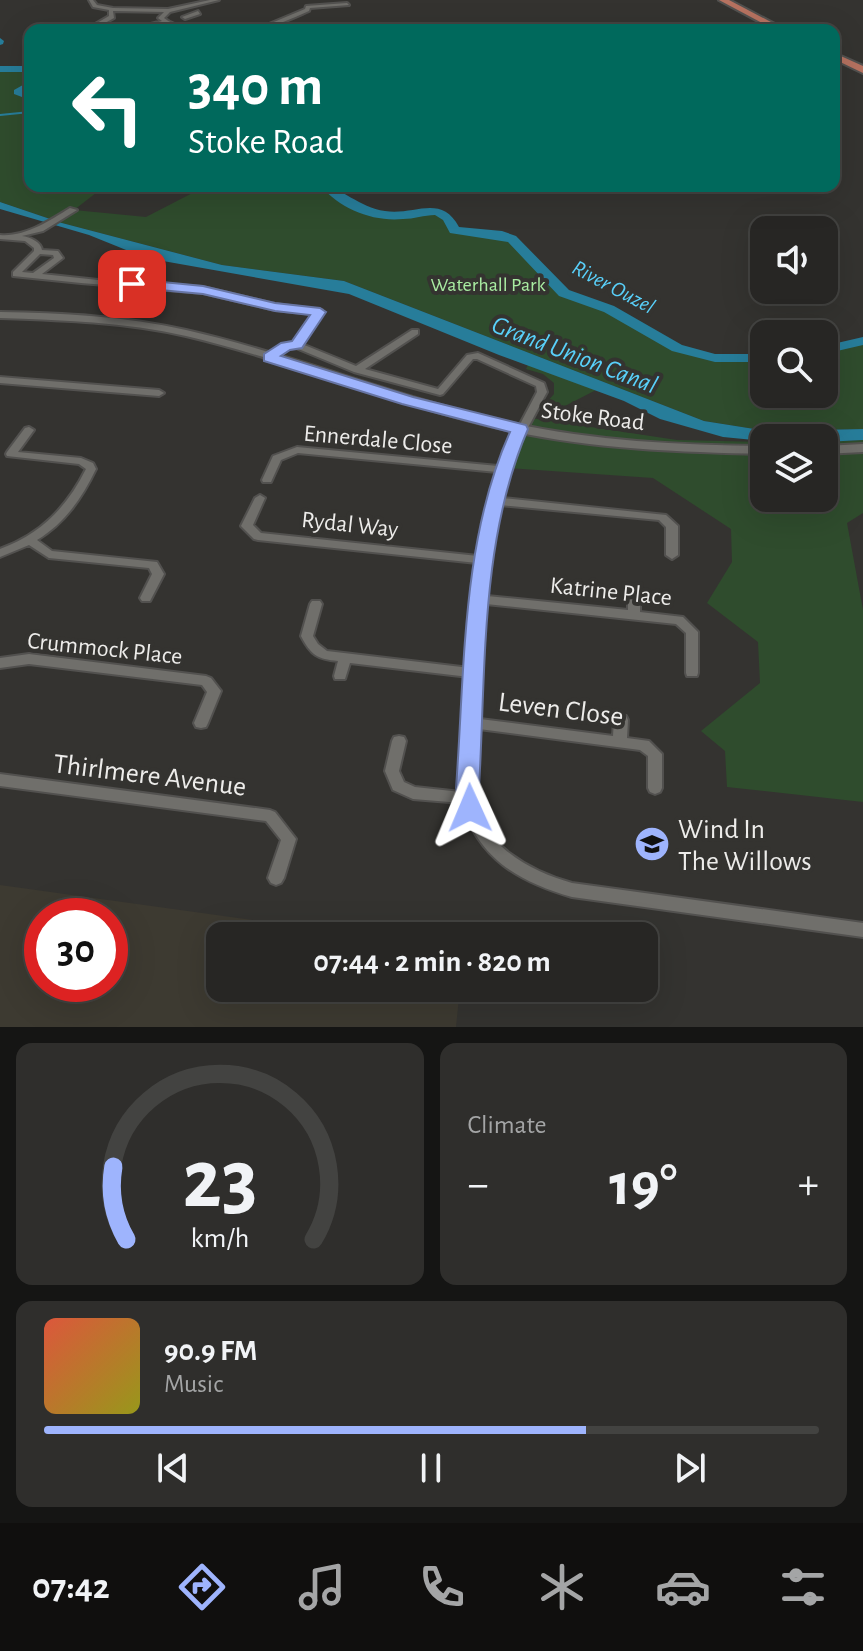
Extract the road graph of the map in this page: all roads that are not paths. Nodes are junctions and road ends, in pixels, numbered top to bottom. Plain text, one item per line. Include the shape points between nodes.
1 (154, 0) edge
2 (217, 0) edge
3 (723, 0) edge
4 (91, 1) edge
5 (347, 4) dead end
6 (146, 8) junction
7 (176, 9) junction
8 (111, 11) junction
9 (168, 11) junction
10 (185, 17) dead end
11 (164, 22) junction
12 (99, 24) edge
13 (156, 24) edge
14 (169, 24) edge
15 (274, 24) edge
16 (770, 24) edge
17 (840, 59) edge
18 (863, 70) edge
19 (73, 210) dead end
20 (0, 237) edge
21 (11, 237) junction
22 (38, 252) junction
23 (120, 266) dead end
24 (35, 276) junction
25 (100, 282) junction
26 (0, 315) edge
27 (415, 332) dead end
28 (297, 345) junction
29 (269, 358) junction
30 (357, 370) junction
31 (0, 380) edge
32 (159, 393) dead end
33 (535, 403) junction
34 (555, 407) dead end
35 (520, 429) junction
36 (29, 430) dead end
37 (863, 448) edge
38 (838, 449) edge
39 (750, 450) edge
40 (502, 469) junction
41 (267, 480) dead end
42 (260, 498) dead end
43 (495, 501) junction
44 (32, 542) junction
45 (0, 553) edge
46 (672, 555) dead end
47 (483, 560) junction
48 (146, 598) dead end
49 (479, 599) junction
50 (634, 599) dead end
51 (316, 604) dead end
52 (634, 615) junction
53 (345, 659) junction
54 (0, 663) edge
55 (474, 673) junction
56 (692, 673) dead end
57 (340, 676) dead end
58 (621, 720) dead end
59 (201, 723) dead end
60 (471, 723) junction
61 (399, 741) dead end
62 (620, 741) junction
63 (0, 780) edge
64 (655, 788) dead end
65 (468, 798) junction
66 (276, 878) dead end
67 (863, 930) edge

1 - 6 street
2 - 7 street
3 - 16 highway
4 - 8 street
5 - 15 street via 308,7
6 - 8 street
6 - 9 street
7 - 9 street
7 - 10 street via 195,14
8 - 12 street via 112,17
9 - 11 street via 161,18
11 - 13 street
11 - 14 street
17 - 18 highway
19 - 21 street
20 - 21 street
21 - 22 street via 33,242
22 - 24 street via 16,274
22 - 24 street via 59,258
23 - 25 street
24 - 25 street
25 - 28 street via 203,290 319,312
26 - 29 street, Stoke Road via 168,329
27 - 30 street
28 - 29 street
28 - 30 street
29 - 35 street, Stoke Road
30 - 33 street via 440,392 470,357 478,356 540,383 542,392
31 - 32 street
33 - 34 street
33 - 35 street
35 - 39 street, Stoke Road via 683,448
35 - 40 street
36 - 44 street via 11,454 81,461 91,469 60,517
37 - 38 street
40 - 41 street, Ennerdale Close via 297,450 277,458
40 - 43 street
42 - 47 street, Rydal Way via 247,526 258,536
43 - 46 street via 664,518 672,526
43 - 47 street
44 - 45 street
44 - 48 street via 49,554 153,565 158,574
47 - 49 street
49 - 52 street, Katrine Place
49 - 55 street
50 - 52 street
51 - 53 street via 307,634 310,643 324,655
52 - 56 street, Katrine Place via 679,620 692,632
53 - 55 street
53 - 57 street
54 - 59 street, Crummock Place via 29,659 206,681 214,691
55 - 60 street
58 - 62 street
60 - 62 street, Leven Close
60 - 65 street
61 - 65 street via 392,771 398,786 413,793
62 - 64 street, Leven Close via 644,745 655,754
63 - 66 street, Thirlmere Avenue via 270,816 289,839
65 - 67 street via 492,847 514,866 557,886

